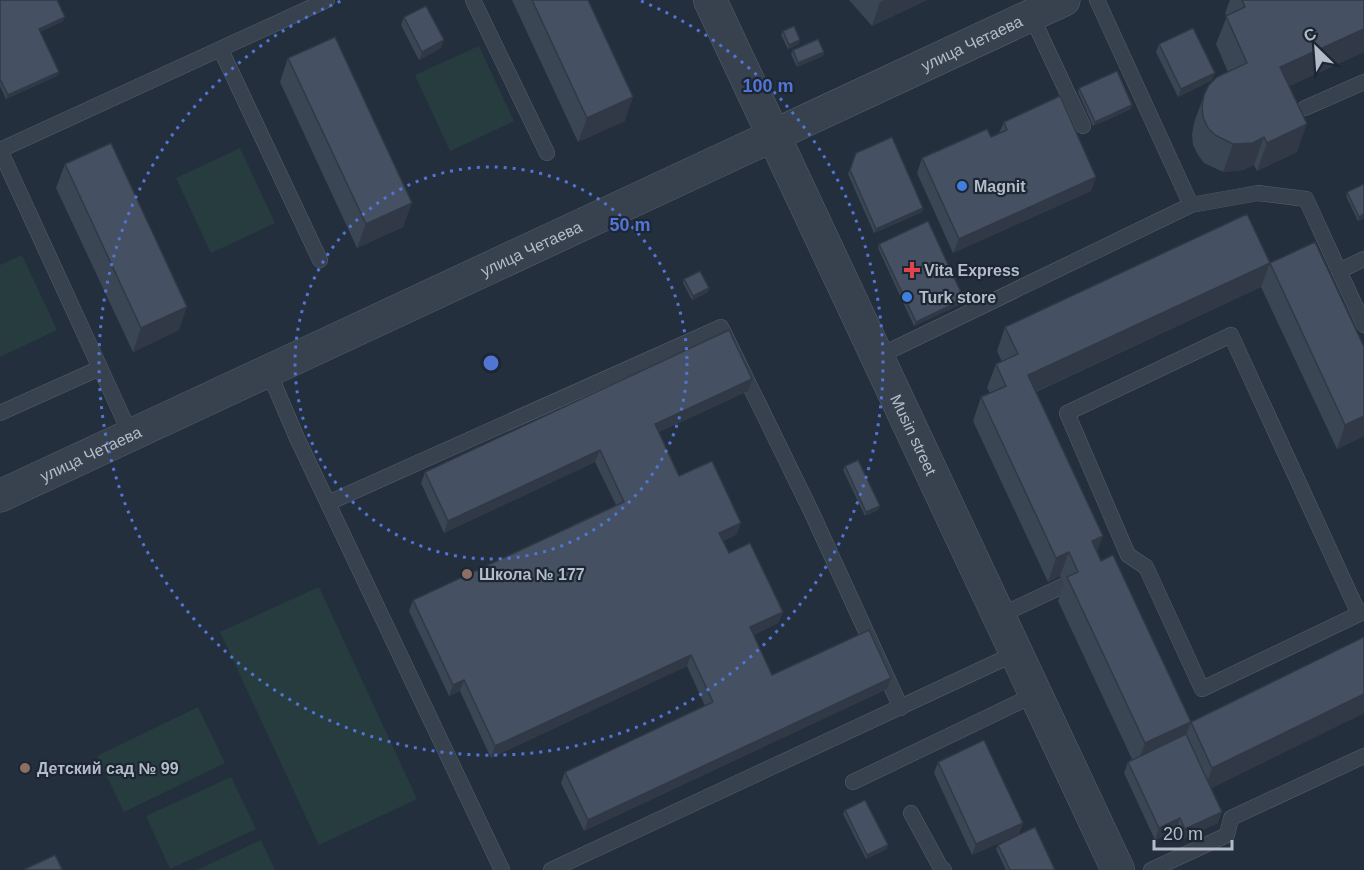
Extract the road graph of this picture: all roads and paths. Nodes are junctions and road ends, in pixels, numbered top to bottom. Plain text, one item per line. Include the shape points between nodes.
1 (327, 0) edge
2 (473, 0) edge
3 (710, 0) edge
4 (1064, 0) edge
5 (1097, 0) edge
6 (1031, 15) junction
7 (221, 50) junction
8 (1364, 82) edge
9 (1305, 108) dead end
10 (1083, 126) dead end
11 (772, 135) junction
12 (0, 150) edge
13 (547, 153) dead end
14 (1191, 205) junction
15 (1364, 259) edge
16 (320, 260) dead end
17 (1339, 271) junction
18 (1364, 325) edge
19 (877, 357) junction
20 (100, 368) junction
21 (268, 370) junction
22 (0, 413) edge
23 (130, 434) junction
24 (0, 496) edge
25 (328, 503) junction
26 (1065, 585) edge
27 (1361, 612) edge
28 (999, 616) junction
29 (1016, 653) junction
30 (1036, 694) junction
31 (901, 708) junction
32 (1364, 756) edge
33 (853, 782) dead end
34 (911, 813) dead end
35 (502, 870) edge
36 (551, 870) edge
37 (944, 870) edge
38 (1118, 870) edge
39 (1151, 870) edge

1 - 7 lane
2 - 13 lane
3 - 11 street, Musin street
4 - 6 street, улица Четаева
5 - 14 lane
6 - 10 lane
6 - 11 street, улица Четаева
7 - 12 lane
7 - 16 lane
8 - 9 lane
11 - 19 street, Musin street
11 - 21 street, улица Четаева
12 - 20 lane
14 - 17 lane via 1258,193 1306,199
14 - 19 lane
15 - 17 lane
17 - 18 lane
19 - 28 street, Musin street
20 - 22 lane
20 - 23 lane
21 - 23 street, улица Четаева
21 - 25 lane
23 - 24 street, улица Четаева
25 - 31 lane via 721,327
25 - 35 lane
26 - 28 lane
27 - 27 lane via 1231,335 1067,413 1123,558 1146,567 1202,689
28 - 29 street, Musin street
29 - 30 street, Musin street
29 - 31 lane
30 - 33 lane
30 - 38 street, Musin street
31 - 36 lane
32 - 39 lane via 1231,818 1227,835
34 - 37 lane

